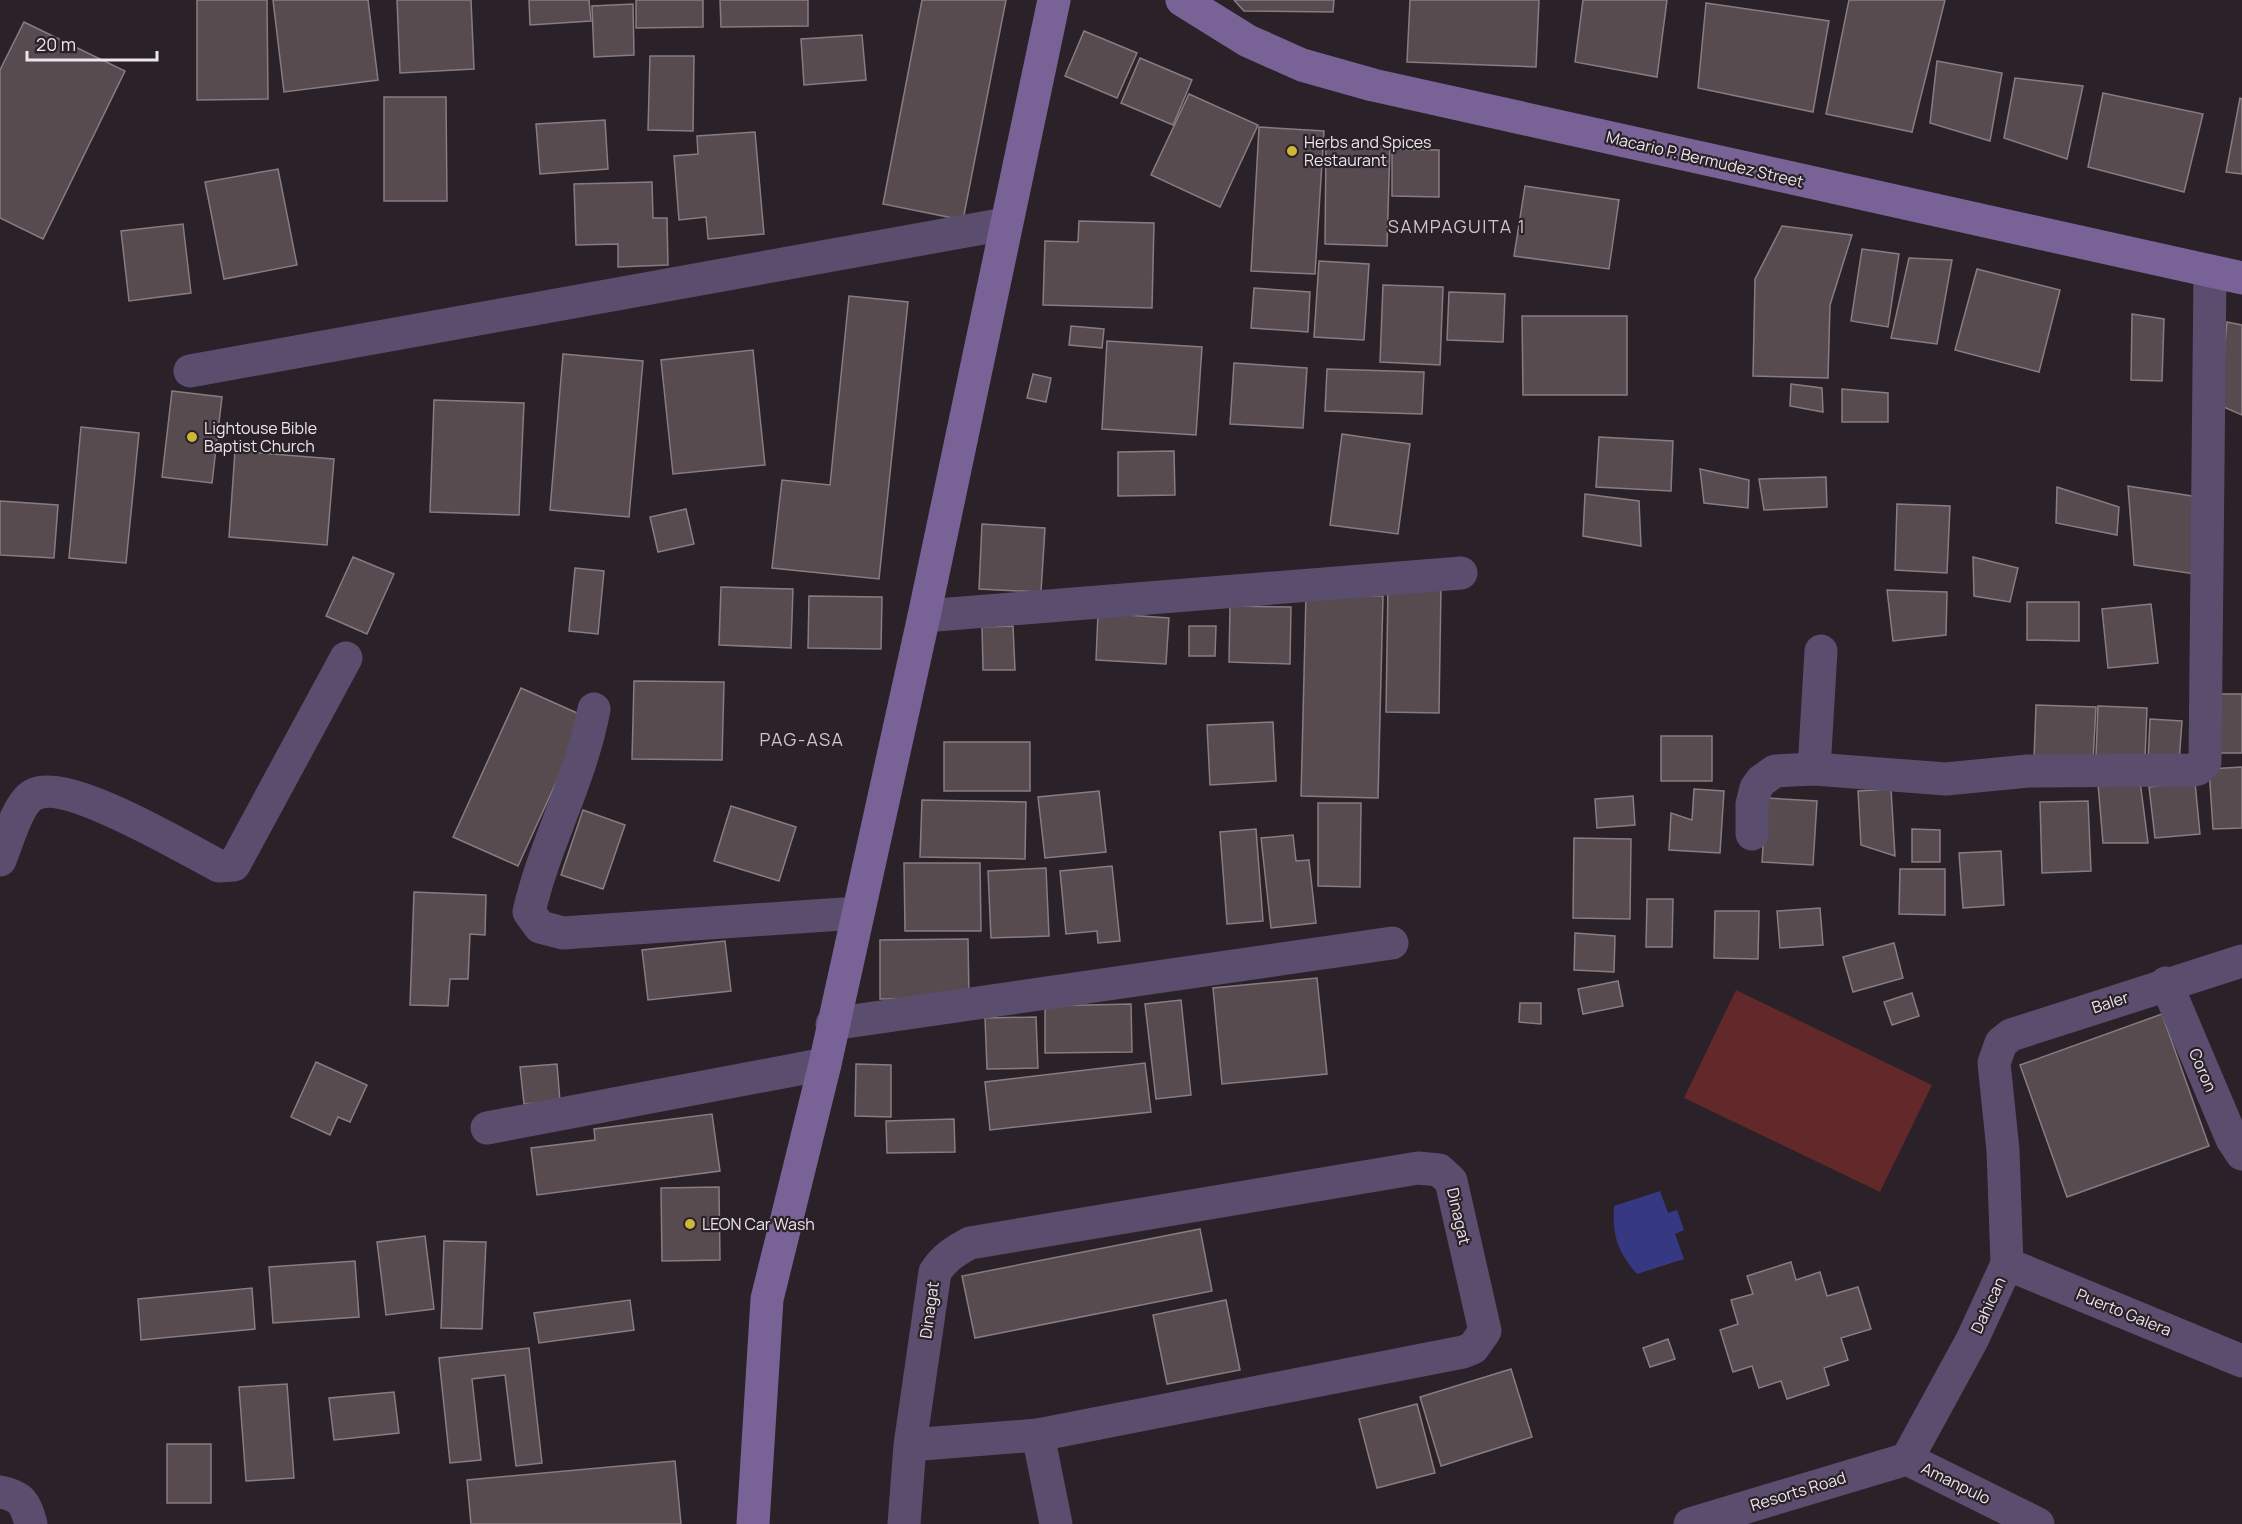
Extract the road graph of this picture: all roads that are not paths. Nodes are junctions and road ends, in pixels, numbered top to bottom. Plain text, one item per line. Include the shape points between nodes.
1 (1054, 0) edge
2 (1182, 0) edge
3 (1005, 224) junction
4 (2210, 271) junction
5 (2242, 278) edge
6 (190, 371) dead end
7 (1461, 573) dead end
8 (924, 616) junction
9 (1821, 651) dead end
10 (346, 658) dead end
11 (594, 709) dead end
12 (1814, 769) junction
13 (1752, 834) dead end
14 (0, 860) edge
15 (857, 913) junction
16 (1392, 942) dead end
17 (2242, 961) edge
18 (2166, 983) junction
19 (832, 1024) junction
20 (1994, 1063) joint
21 (825, 1064) junction
22 (486, 1128) dead end
23 (2242, 1154) edge
24 (2007, 1264) junction
25 (2242, 1361) edge
26 (1038, 1434) junction
27 (910, 1444) junction
28 (1907, 1459) junction
29 (0, 1492) edge
30 (31, 1524) edge
31 (753, 1524) edge
32 (904, 1524) edge
33 (1056, 1524) edge
34 (1690, 1524) edge
35 (2038, 1524) edge

1 - 3 street
2 - 4 street, Macario P. Bermudez Street via 1248,41 1302,65 1374,85
3 - 6 street
3 - 8 street
4 - 5 street, Macario P. Bermudez Street
4 - 12 street via 2205,762 2193,770 2028,771 1946,779
7 - 8 street
8 - 15 street
9 - 12 street
10 - 14 street via 234,865 219,866 96,802 56,790 34,794 23,806
11 - 15 street via 578,774 539,869 529,912 540,927 563,933
12 - 13 street via 1775,771 1761,781 1752,804
15 - 19 street
16 - 19 street
17 - 18 street, Baler
18 - 20 street, Baler via 2011,1035 2001,1043
18 - 23 street, Coron via 2232,1139
19 - 21 street
20 - 24 street, Dahican via 2003,1150
21 - 22 street
21 - 31 street via 767,1299
24 - 25 street, Puerto Galera
24 - 28 street, Dahican via 1972,1340
26 - 27 street, Dinagat
26 - 27 street, Dinagat via 1473,1348 1485,1331 1451,1181 1439,1170 1418,1168 970,1243 944,1259 934,1272
26 - 33 street
27 - 32 street, Dinagat
28 - 34 street, Resorts Road
28 - 35 street, Amanpulo
29 - 30 street via 16,1495

